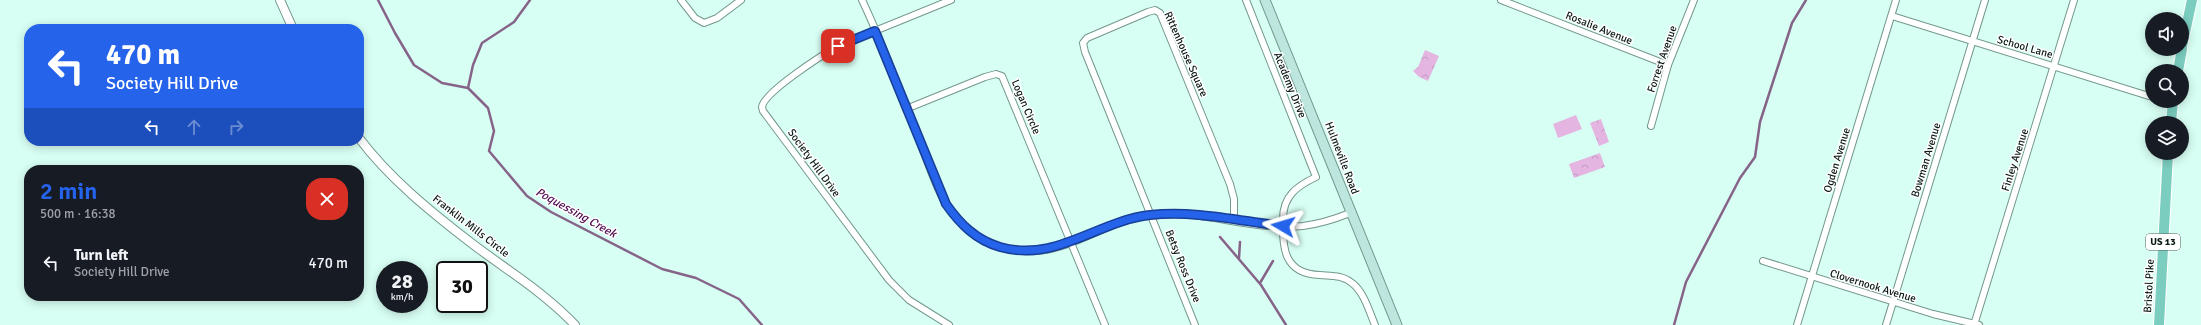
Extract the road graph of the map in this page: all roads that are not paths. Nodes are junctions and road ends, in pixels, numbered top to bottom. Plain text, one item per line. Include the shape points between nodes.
1 (280, 0) edge
2 (681, 0) edge
3 (741, 0) edge
4 (862, 0) edge
5 (951, 0) edge
6 (1246, 0) edge
7 (1265, 0) edge
8 (1502, 0) edge
9 (1694, 0) edge
10 (1896, 0) edge
11 (1985, 0) edge
12 (2074, 0) edge
13 (2192, 0) edge
14 (2189, 14) edge
15 (1892, 16) junction
16 (291, 24) edge
17 (875, 31) junction
18 (1974, 42) junction
19 (1668, 65) junction
20 (2054, 66) junction
21 (2145, 95) edge
22 (906, 109) junction
23 (1651, 126) dead end
24 (364, 144) edge
25 (2168, 160) edge
26 (1350, 213) junction
27 (1152, 215) junction
28 (1234, 221) junction
29 (1283, 226) junction
30 (1071, 241) junction
31 (1763, 261) dead end
32 (1811, 277) junction
33 (1892, 302) junction
34 (575, 325) edge
35 (949, 325) edge
36 (1105, 325) edge
37 (1196, 325) edge
38 (1375, 325) edge
39 (1397, 325) edge
40 (1797, 325) edge
41 (1886, 325) edge
42 (1976, 325) edge
43 (2159, 325) edge

1 - 16 street
2 - 3 street via 695,18 704,23 717,18
4 - 17 street
5 - 17 street
6 - 29 street, Academy Drive via 1316,177 1298,186 1288,196 1283,209
7 - 26 main road, Hulmeville Road
8 - 19 street, Rosalie Avenue
9 - 19 street, Forrest Avenue
10 - 15 street, Ogden Avenue
11 - 18 street, Bowman Avenue
12 - 20 street, Finley Avenue
13 - 14 main road
15 - 18 street, School Lane
15 - 32 street, Ogden Avenue
17 - 22 street
17 - 35 street, Society Hill Drive via 850,40 822,55 768,96 762,106 889,280 914,304
18 - 20 street, School Lane
18 - 33 street, Bowman Avenue
19 - 23 street, Forrest Avenue
20 - 21 street, School Lane
20 - 42 street, Finley Avenue
22 - 30 street via 940,193 954,216 973,234 994,245 1022,251 1047,250
22 - 30 street, Logan Circle via 985,77 996,74 1002,76
24 - 34 street, Franklin Mills Circle via 402,184 470,242 525,281
25 - 43 main road, Bristol Pike / US 13
26 - 29 street via 1311,225
26 - 39 main road, Hulmeville Road
27 - 28 street via 1182,214
27 - 28 street, Rittenhouse Square via 1083,43 1095,34 1155,10 1160,13 1230,184 1234,200
27 - 30 street via 1124,221
27 - 37 street, Betsy Ross Drive
28 - 29 street
29 - 38 street via 1284,250 1292,265 1306,274 1340,276 1353,283 1364,298
30 - 36 street
31 - 32 street, Clovernook Avenue
32 - 33 street, Clovernook Avenue
32 - 40 street, Ogden Avenue
33 - 41 street, Bowman Avenue
33 - 42 street, Clovernook Avenue

